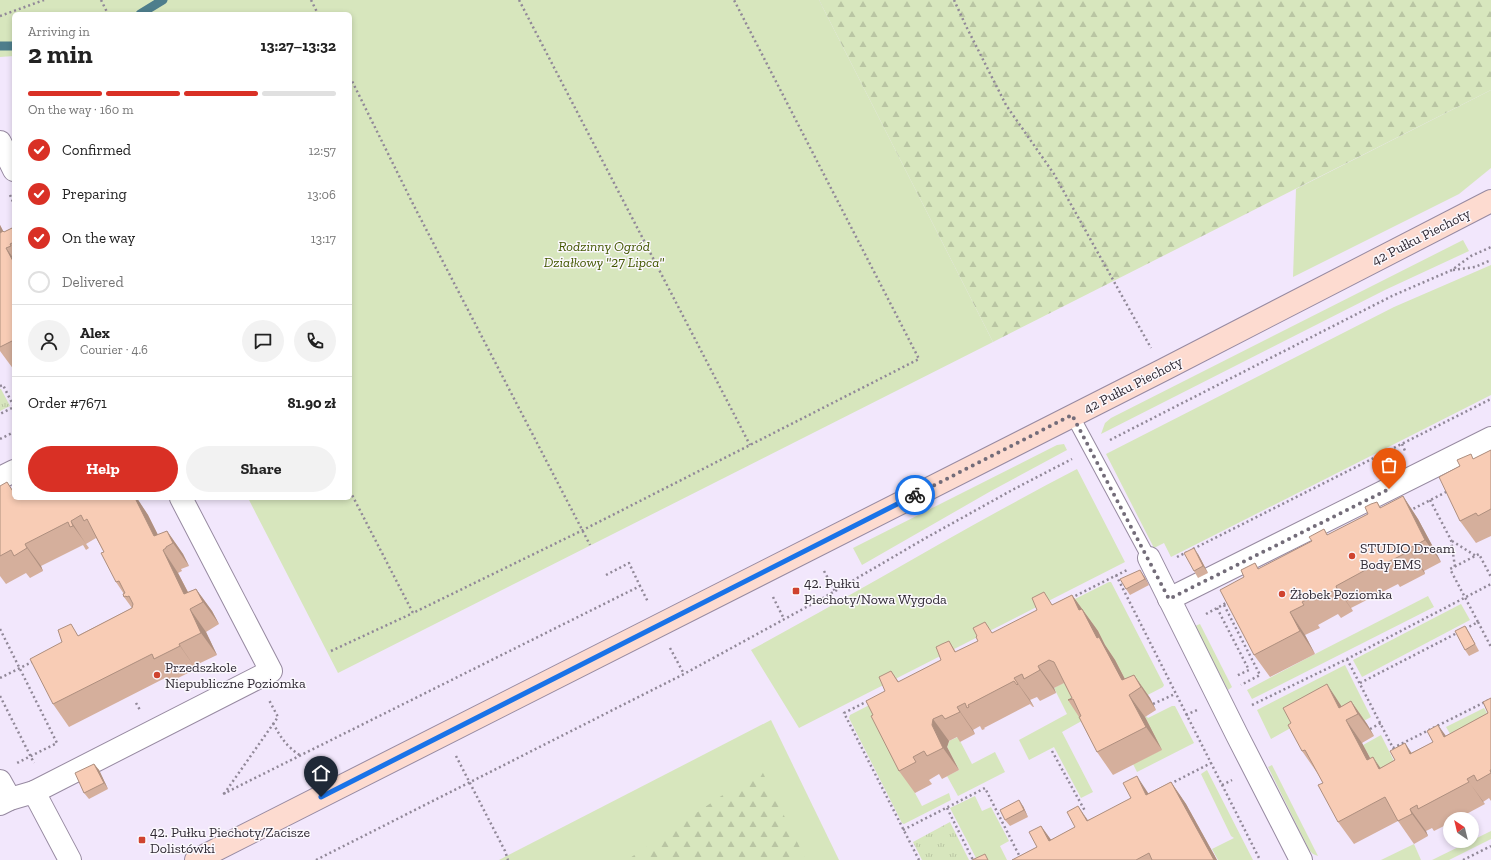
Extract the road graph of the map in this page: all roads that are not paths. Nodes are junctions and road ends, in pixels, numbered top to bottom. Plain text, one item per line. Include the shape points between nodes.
1 (0, 142) edge
2 (12, 166) edge
3 (1491, 201) edge
4 (1072, 415) junction
5 (1491, 438) edge
6 (12, 472) edge
7 (0, 478) edge
8 (182, 500) edge
9 (1149, 558) joint
10 (1169, 599) junction
11 (5, 788) edge
12 (40, 789) junction
13 (70, 860) edge
14 (196, 860) edge
15 (1301, 860) edge

1 - 2 street
3 - 4 street, 42 Pułku Piechoty
4 - 9 lane
4 - 14 street, 42 Pułku Piechoty
5 - 10 street
6 - 7 street
8 - 12 street via 271,671
9 - 10 street
10 - 15 street
11 - 12 street
12 - 13 street

